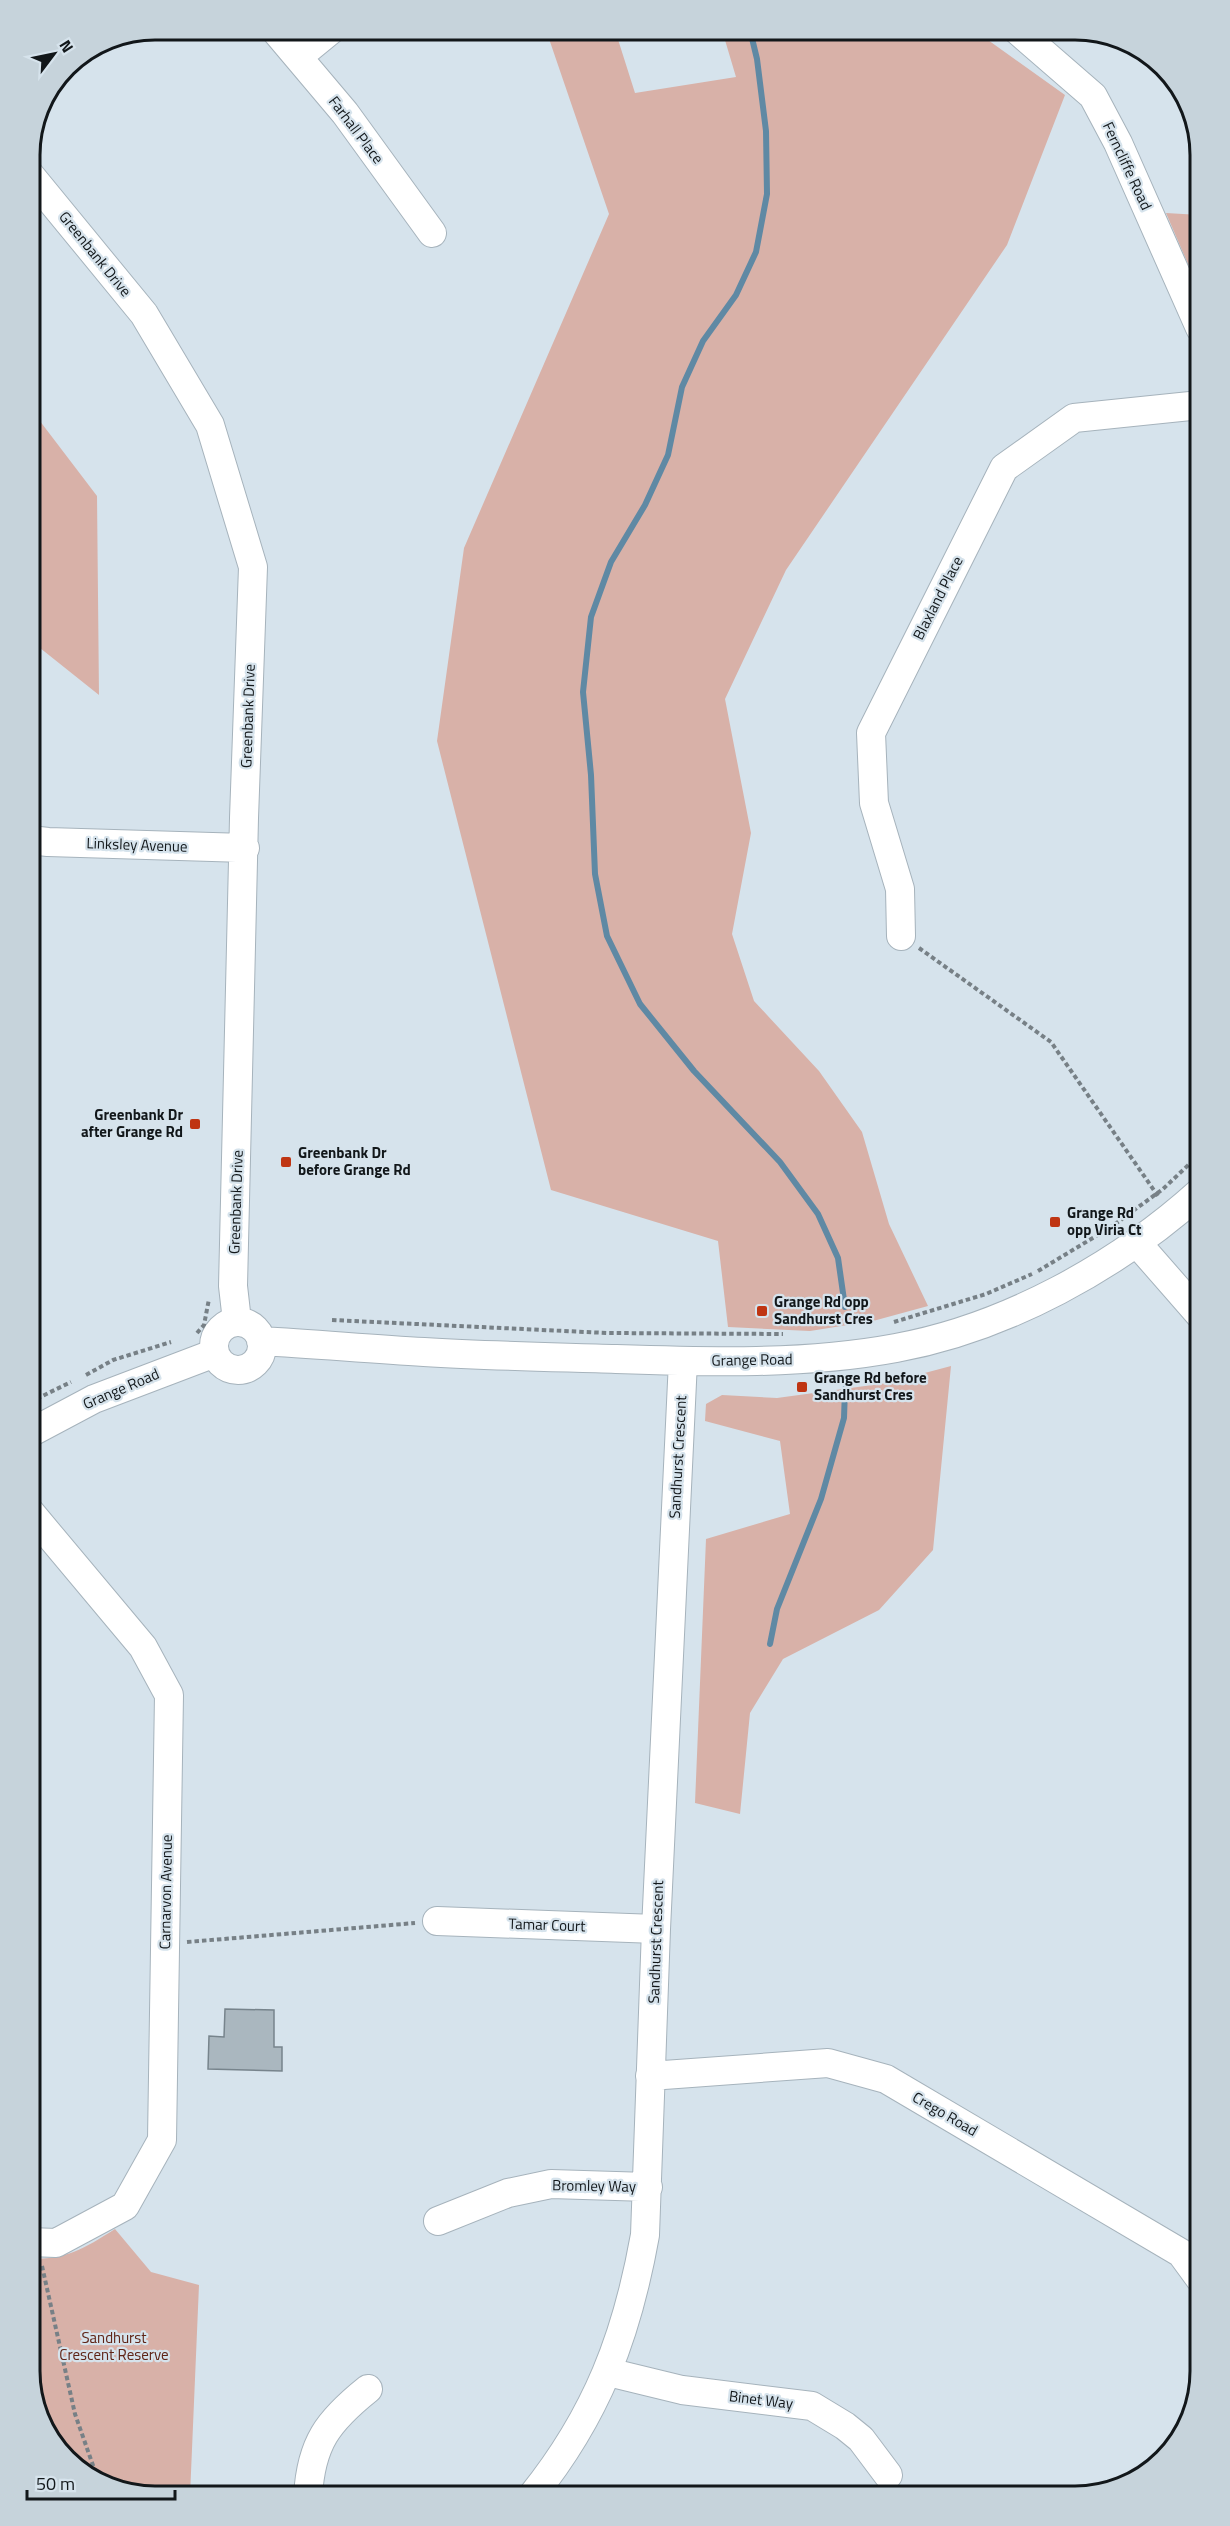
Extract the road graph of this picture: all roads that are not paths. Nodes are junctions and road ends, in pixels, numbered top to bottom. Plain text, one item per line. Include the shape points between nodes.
1 (284, 40) edge
2 (319, 40) edge
3 (1030, 41) edge
4 (298, 57) junction
5 (41, 189) edge
6 (432, 233) dead end
7 (1190, 305) edge
8 (1190, 406) edge
9 (41, 841) edge
10 (245, 848) junction
11 (901, 936) road end
12 (1190, 1196) edge
13 (1137, 1243) junction
14 (1190, 1304) edge
15 (236, 1309) junction
16 (261, 1341) junction
17 (205, 1343) junction
18 (683, 1361) junction
19 (40, 1427) edge
20 (40, 1524) edge
21 (437, 1921) road end
22 (656, 1929) junction
23 (651, 2076) junction
24 (648, 2187) junction
25 (438, 2221) dead end
26 (40, 2242) edge
27 (1190, 2265) edge
28 (608, 2372) junction
29 (368, 2389) dead end
30 (888, 2475) dead end
31 (308, 2485) edge
32 (540, 2485) edge

1 - 4 street, Farhall Place
2 - 4 street
3 - 7 street, Ferncliffe Road via 1093,96
4 - 6 street, Farhall Place via 345,113
5 - 10 street, Greenbank Drive via 144,314 210,425 253,567
8 - 11 street, Blaxland Place via 1074,418 1004,468 871,733 874,802 900,889
9 - 10 street, Linksley Avenue
10 - 15 street, Greenbank Drive
12 - 13 street, Grange Road via 1164,1205
13 - 14 street
13 - 18 street, Grange Road via 1058,1292 966,1328 898,1348 820,1358
15 - 16 street
15 - 17 street via 214,1340
16 - 17 street via 258,1358 243,1369 225,1366
16 - 18 street, Grange Road via 421,1352
17 - 19 street, Grange Road
18 - 22 street, Sandhurst Crescent
20 - 26 street, Carnarvon Avenue via 143,1647 169,1695 162,2140 124,2206 56,2243
21 - 22 street, Tamar Court
22 - 23 street, Sandhurst Crescent
23 - 24 street, Sandhurst Crescent
23 - 27 street, Crego Road via 828,2063 886,2079 1181,2253
24 - 25 street, Bromley Way via 551,2184 508,2193
24 - 28 street, Sandhurst Crescent via 637,2283
28 - 30 street, Binet Way via 682,2390 812,2406 861,2439
28 - 32 street, Sandhurst Crescent via 581,2427
29 - 31 street via 330,2423 317,2446

